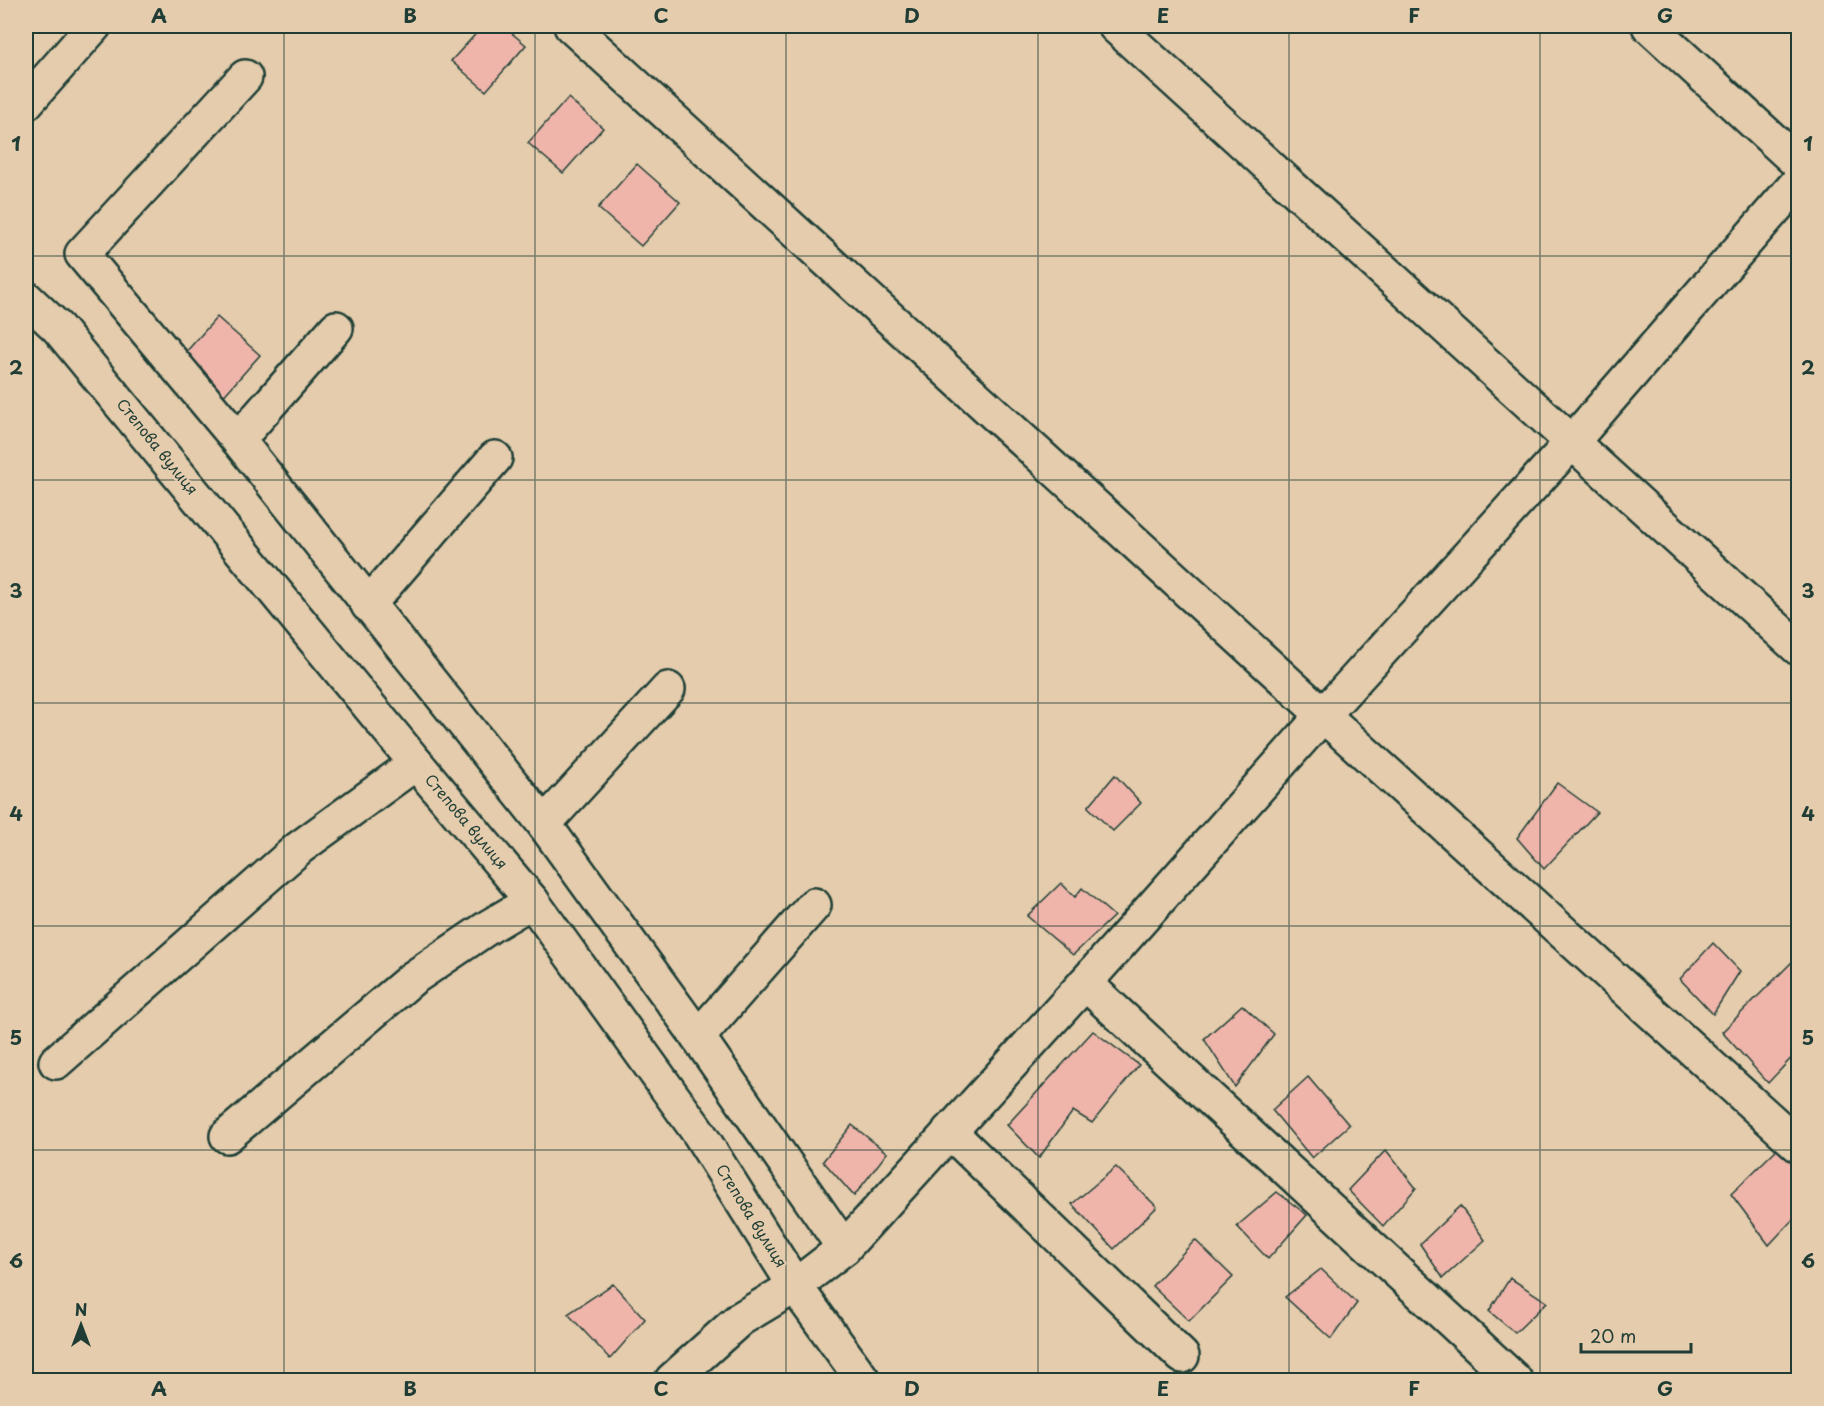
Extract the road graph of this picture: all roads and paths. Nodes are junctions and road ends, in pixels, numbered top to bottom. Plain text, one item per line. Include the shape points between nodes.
1 (571, 26) edge
2 (1115, 26) edge
3 (1649, 26) edge
4 (76, 32) edge
5 (245, 76) dead end
6 (26, 103) edge
7 (1798, 163) edge
8 (1798, 182) edge
9 (26, 298) edge
10 (26, 318) edge
11 (58, 328) junction
12 (336, 328) dead end
13 (238, 440) junction
14 (1572, 442) junction
15 (495, 458) dead end
16 (368, 604) junction
17 (1798, 648) edge
18 (668, 689) dead end
19 (1323, 716) junction
20 (416, 763) junction
21 (544, 824) junction
22 (532, 901) junction
23 (814, 905) dead end
24 (1085, 983) junction
25 (698, 1037) junction
26 (56, 1062) dead end
27 (949, 1131) junction
28 (228, 1136) dead end
29 (1798, 1145) edge
30 (844, 1248) junction
31 (795, 1286) junction
32 (1182, 1356) dead end
33 (672, 1380) edge
34 (863, 1380) edge
35 (1515, 1380) edge

1 - 19 street
2 - 14 street
3 - 7 street
4 - 6 street
5 - 13 street via 82,254
8 - 14 street
9 - 11 street, Степова вулиця
10 - 11 street
11 - 20 street, Степова вулиця
12 - 13 street
13 - 16 street
14 - 17 street
14 - 19 street
15 - 16 street
16 - 21 street
18 - 21 street
19 - 24 street
19 - 29 street
20 - 22 street, Степова вулиця
20 - 26 street via 299,848
21 - 25 street
22 - 28 street via 413,978
22 - 31 street, Степова вулиця via 699,1132
23 - 25 street
24 - 27 street
24 - 35 street
25 - 30 street
27 - 30 street
27 - 32 street
30 - 31 street
31 - 33 street via 740,1319
31 - 34 street, Степова вулиця

